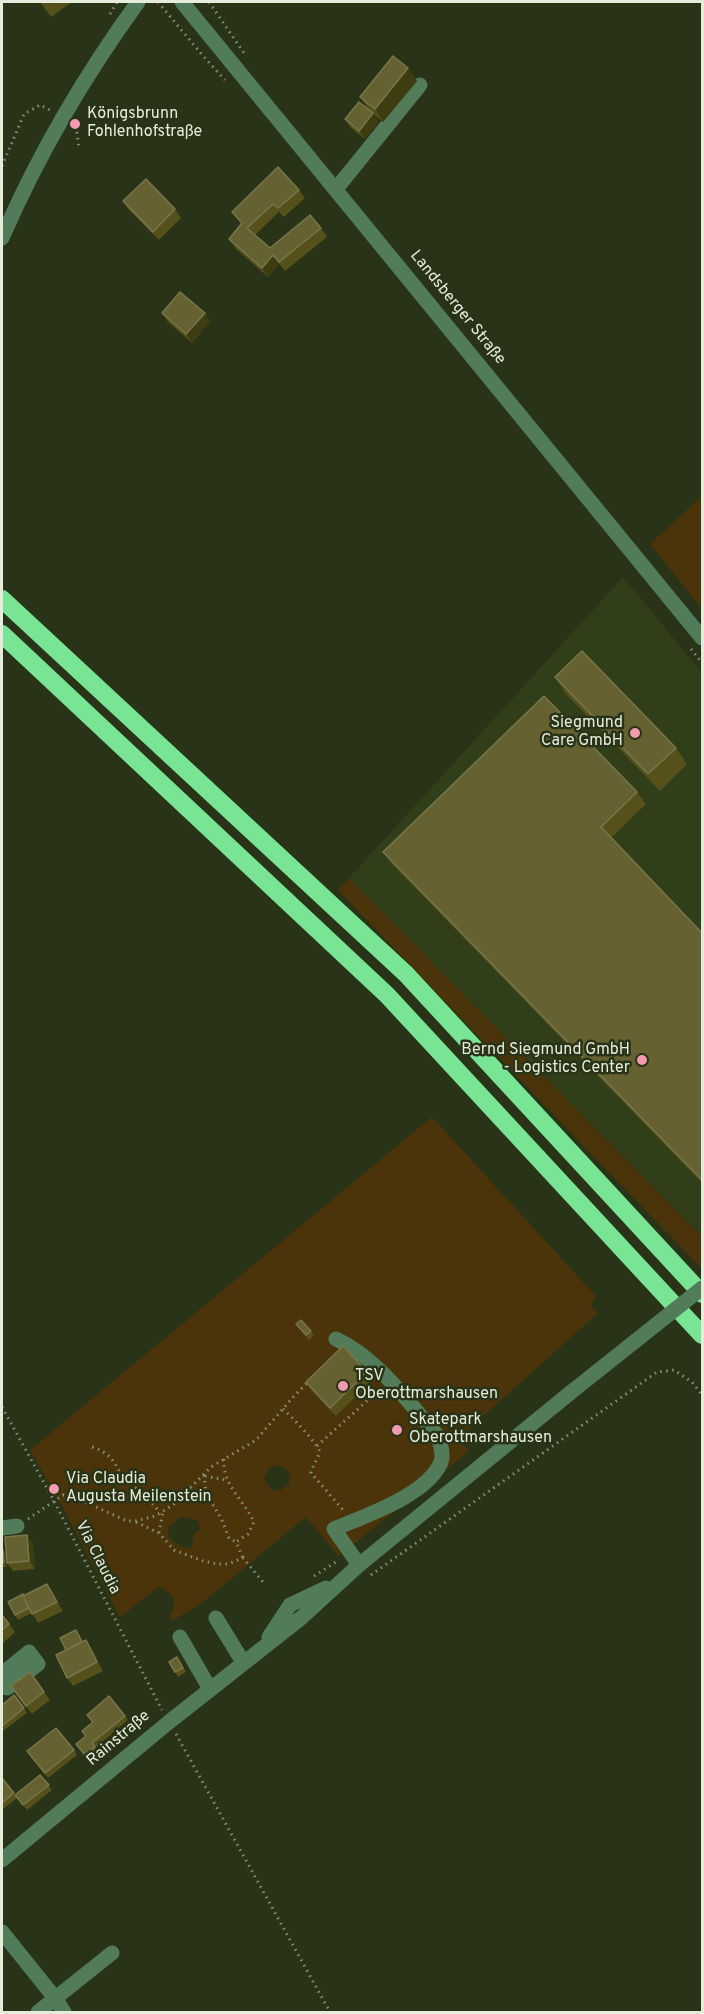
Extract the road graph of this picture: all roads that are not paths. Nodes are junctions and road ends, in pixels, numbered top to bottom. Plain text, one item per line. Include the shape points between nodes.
1 (138, 2) edge
2 (182, 2) edge
3 (420, 85) dead end
4 (336, 189) junction
5 (2, 238) edge
6 (2, 599) edge
7 (2, 634) edge
8 (702, 638) edge
9 (702, 1287) edge
10 (702, 1294) edge
11 (702, 1335) edge
12 (336, 1339) dead end
13 (17, 1526) road end
14 (2, 1528) edge
15 (359, 1565) junction
16 (216, 1618) dead end
17 (180, 1637) dead end
18 (243, 1662) junction
19 (210, 1689) junction
20 (2, 1860) edge
21 (2, 1932) edge
22 (112, 1953) dead end
23 (56, 1998) junction
24 (38, 2013) edge
25 (64, 2013) edge

1 - 5 street via 63,118
2 - 4 street, Landsberger Straße
3 - 4 street
4 - 8 street, Landsberger Straße
6 - 10 highway via 406,974
7 - 11 highway via 387,995
9 - 15 street, Rainstraße, bridge
12 - 15 street via 360,1353 388,1381 437,1435 441,1448 441,1461 404,1498 329,1532
13 - 14 street
15 - 18 street, Rainstraße via 301,1618
16 - 18 street
17 - 19 street
18 - 19 street, Rainstraße
19 - 20 street, Rainstraße
21 - 23 street
22 - 23 street
23 - 24 street
23 - 25 street

